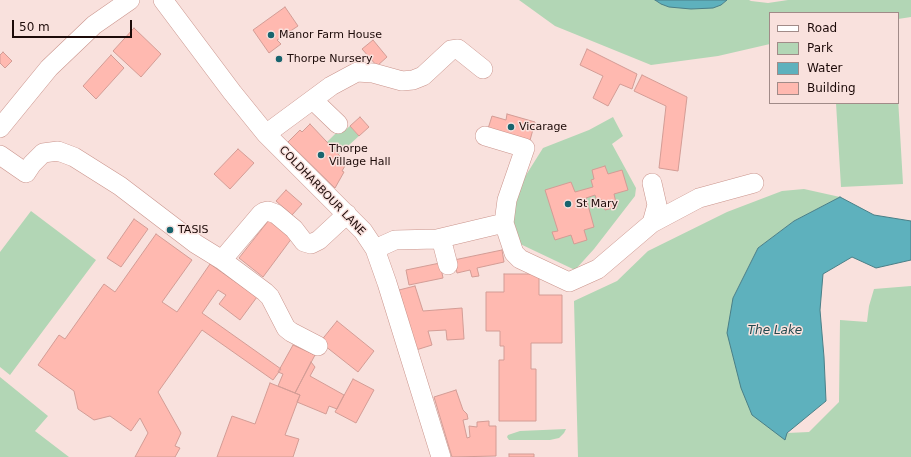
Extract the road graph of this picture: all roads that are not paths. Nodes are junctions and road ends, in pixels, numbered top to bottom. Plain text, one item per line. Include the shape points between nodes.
1 (130, 0) edge
2 (163, 0) edge
3 (483, 69) dead end
4 (313, 100) junction
5 (338, 124) dead end
6 (0, 128) edge
7 (266, 134) junction
8 (485, 136) dead end
9 (0, 155) edge
10 (652, 183) dead end
11 (754, 183) dead end
12 (347, 214) junction
13 (505, 215) junction
14 (652, 223) junction
15 (441, 238) junction
16 (376, 249) junction
17 (222, 260) junction
18 (448, 265) dead end
19 (318, 346) dead end
20 (441, 457) edge

1 - 6 street via 94,25 49,68
2 - 7 street, COLDHARBOUR LANE
3 - 4 street via 458,49 451,50 423,76 413,80 402,81 373,73 357,72 331,86
4 - 5 street
4 - 7 street
7 - 12 street, COLDHARBOUR LANE
8 - 13 street via 526,148
9 - 17 street via 26,173 43,153 58,150 74,157 120,186 196,244
10 - 14 street via 657,205
11 - 14 street via 699,198
12 - 16 street, COLDHARBOUR LANE
12 - 17 street via 319,240 311,244 304,242 294,229 276,214 264,212
13 - 14 street via 514,253 520,259 569,282 598,269
13 - 15 street
15 - 16 street via 394,240
15 - 18 street
16 - 20 street, COLDHARBOUR LANE
17 - 19 street via 270,297 286,328

